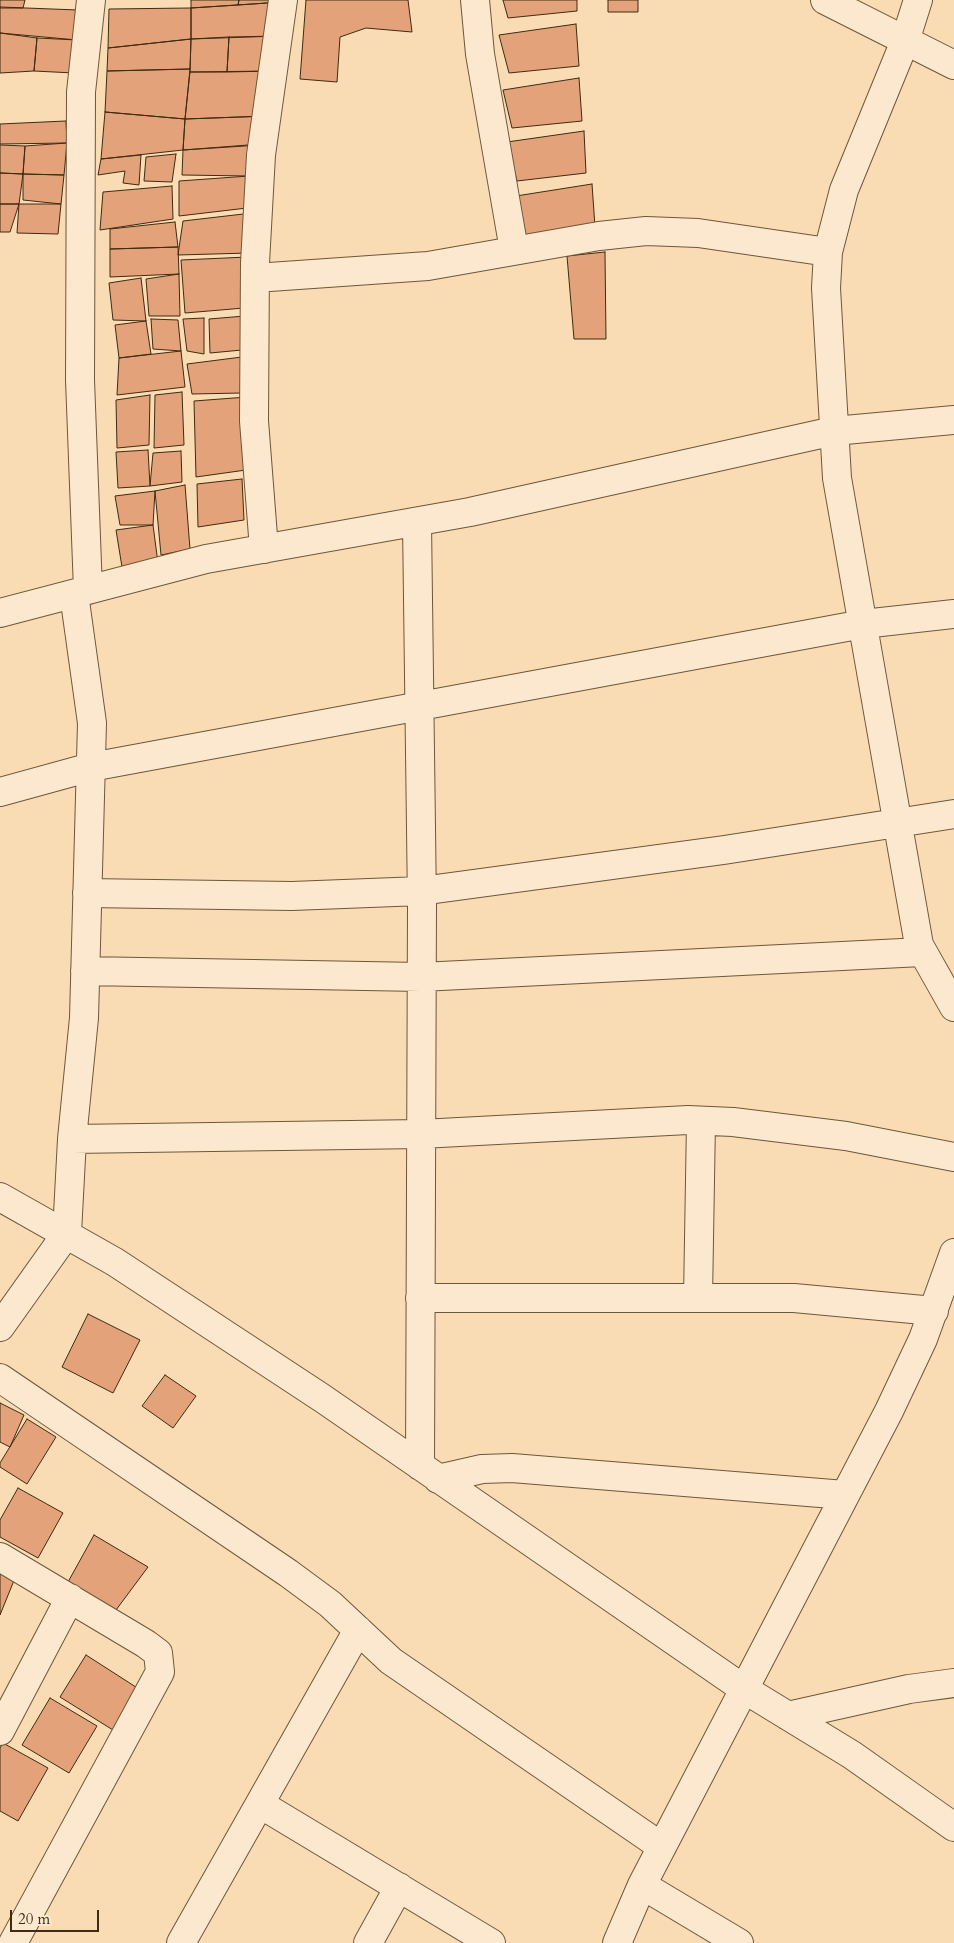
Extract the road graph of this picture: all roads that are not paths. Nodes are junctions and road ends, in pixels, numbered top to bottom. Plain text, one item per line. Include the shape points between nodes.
1 (91, 0) edge
2 (283, 0) edge
3 (475, 0) edge
4 (824, 0) edge
5 (918, 0) edge
6 (905, 41) junction
7 (954, 65) edge
8 (514, 250) junction
9 (828, 252) junction
10 (255, 278) junction
11 (954, 420) edge
12 (834, 431) junction
13 (417, 522) junction
14 (264, 549) junction
15 (81, 592) junction
16 (0, 613) edge
17 (954, 614) edge
18 (863, 624) junction
19 (418, 707) junction
20 (91, 767) junction
21 (0, 792) edge
22 (954, 814) edge
23 (897, 821) junction
24 (421, 891) junction
25 (87, 893) junction
26 (922, 952) junction
27 (85, 971) junction
28 (421, 977) junction
29 (946, 980) edge
30 (954, 1007) edge
31 (701, 1121) junction
32 (421, 1134) junction
33 (72, 1139) junction
34 (954, 1156) edge
35 (0, 1197) edge
36 (67, 1233) junction
37 (954, 1253) edge
38 (420, 1298) junction
39 (698, 1298) junction
40 (934, 1311) junction
41 (0, 1327) edge
42 (0, 1378) edge
43 (429, 1472) junction
44 (845, 1495) junction
45 (0, 1557) edge
46 (70, 1598) junction
47 (358, 1630) junction
48 (954, 1683) edge
49 (744, 1689) junction
50 (788, 1716) junction
51 (0, 1731) edge
52 (260, 1804) junction
53 (954, 1827) edge
54 (662, 1847) junction
55 (642, 1885) junction
56 (398, 1887) junction
57 (13, 1943) edge
58 (181, 1943) edge
59 (368, 1943) edge
60 (492, 1943) edge
61 (617, 1943) edge
62 (739, 1943) edge

1 - 15 street via 81,92
2 - 10 street via 261,155
3 - 8 street via 480,54
4 - 6 street
5 - 6 street
6 - 7 street
6 - 9 street via 844,190
8 - 9 street via 646,231 698,233
8 - 10 street via 428,266
9 - 12 street via 826,288
10 - 14 street via 254,422
11 - 12 street
12 - 13 street
12 - 18 street via 837,478
13 - 14 street
13 - 19 street
14 - 15 street via 206,560
15 - 16 street
15 - 20 street via 92,715
17 - 18 street
18 - 19 street
18 - 23 street
19 - 20 street
19 - 24 street
20 - 21 street
20 - 25 street
22 - 23 street
23 - 24 street via 724,850
23 - 26 street
24 - 25 street via 292,896
24 - 28 street
25 - 27 street
26 - 28 street
26 - 29 street
27 - 28 street
27 - 33 street via 84,1018
28 - 32 street
29 - 30 street
31 - 32 street
31 - 34 street via 846,1136
31 - 39 street
32 - 33 street
32 - 38 street
33 - 36 street
35 - 36 street
36 - 41 street
36 - 43 street
37 - 40 street
38 - 39 street
38 - 43 street
39 - 40 street via 794,1298
40 - 44 street via 889,1411
42 - 47 street via 288,1572
43 - 44 street via 512,1468
43 - 49 street
44 - 49 street
45 - 46 street
46 - 51 street
46 - 57 street via 158,1653 160,1672
47 - 52 street
47 - 54 street via 391,1660
48 - 50 street via 909,1689
49 - 50 street
49 - 54 street
50 - 53 street via 852,1755
52 - 56 street
52 - 58 street
54 - 55 street
55 - 61 street
55 - 62 street
56 - 59 street
56 - 60 street

